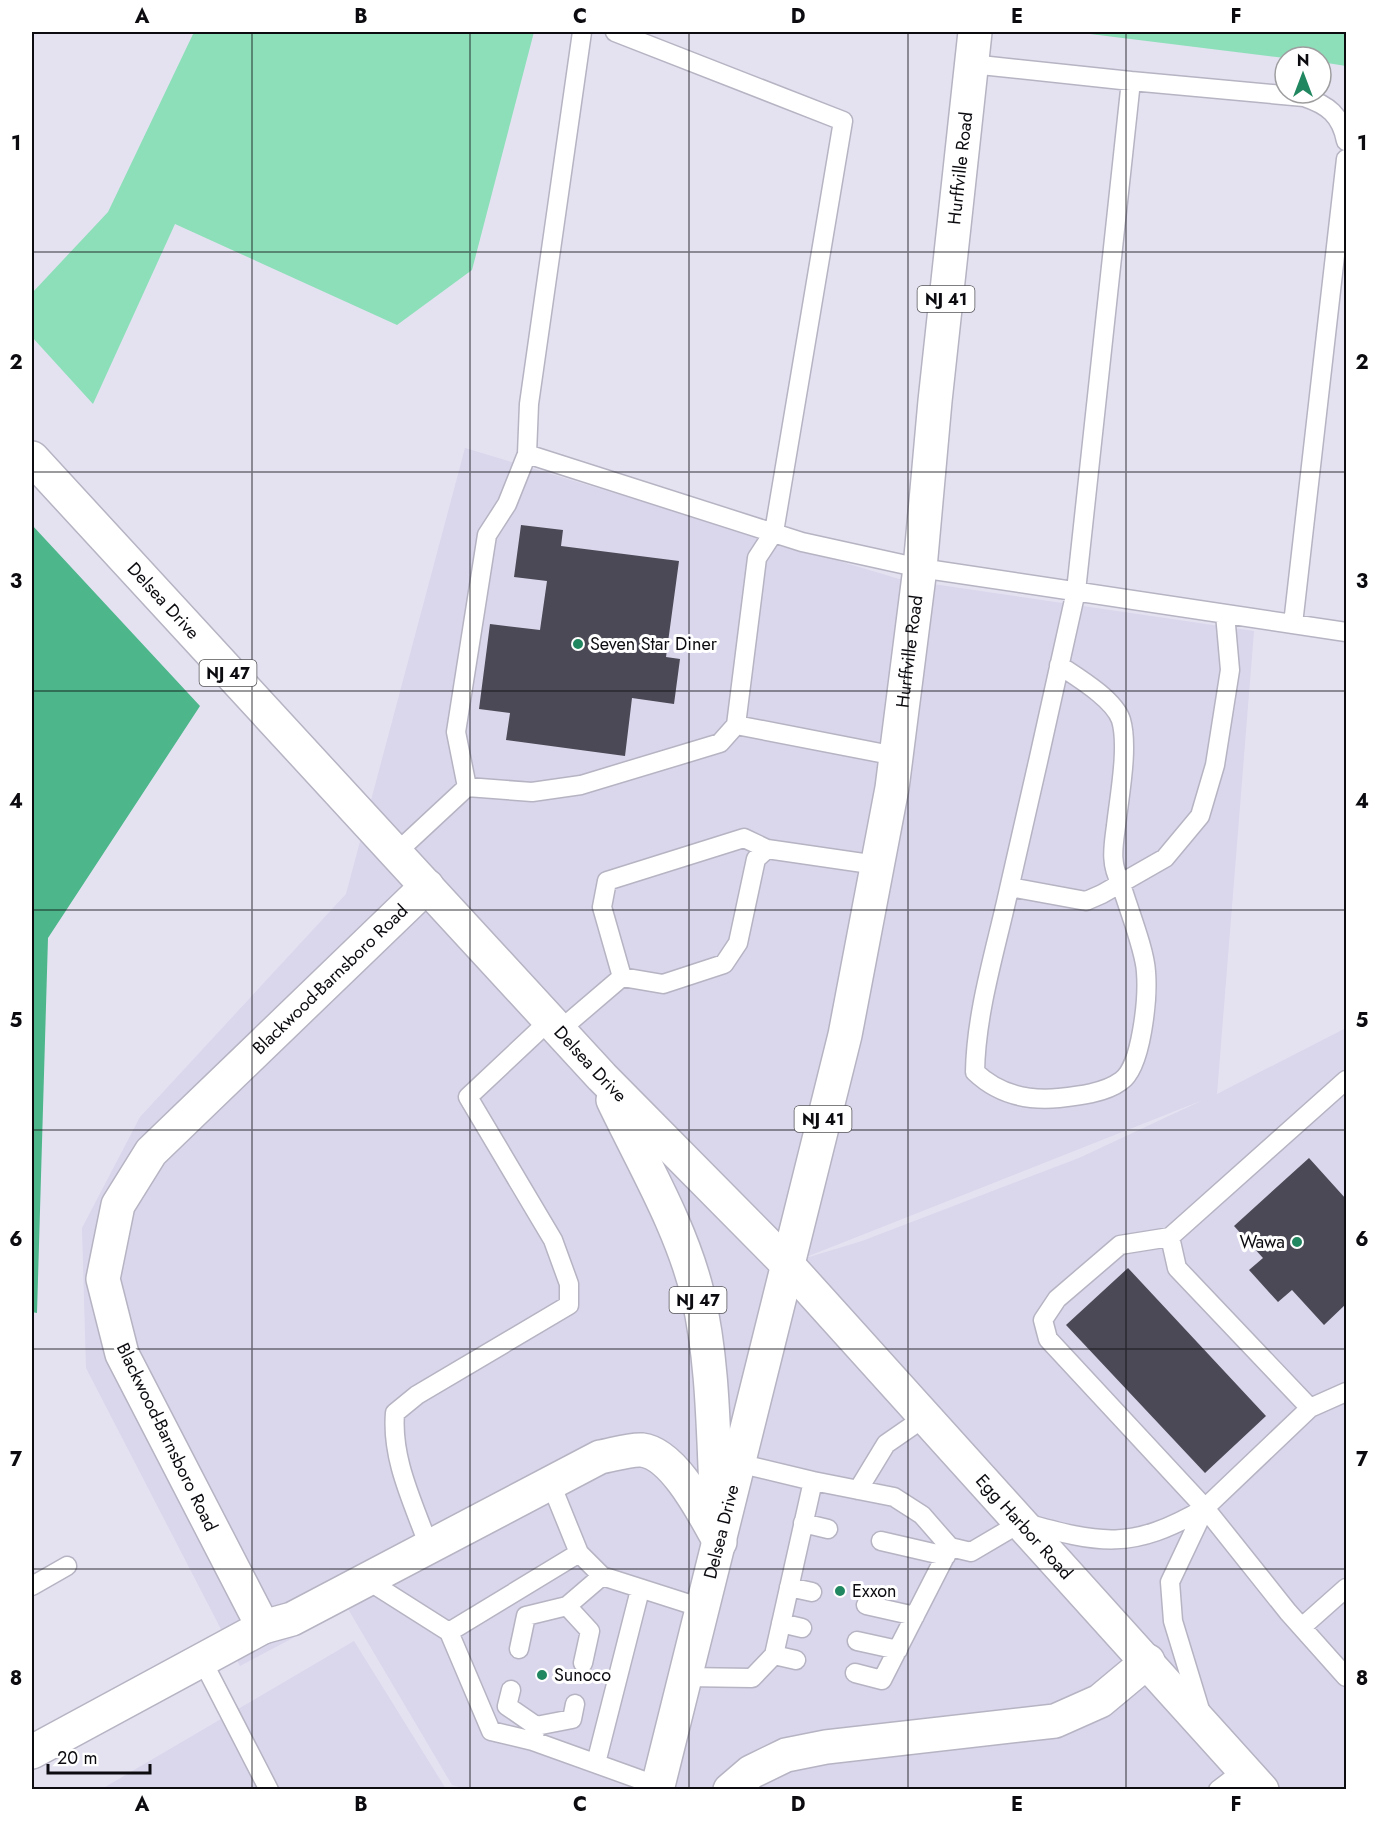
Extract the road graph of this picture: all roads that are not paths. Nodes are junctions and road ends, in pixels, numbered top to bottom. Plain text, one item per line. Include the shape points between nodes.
1 (582, 32) edge
2 (615, 32) edge
3 (975, 32) edge
4 (971, 64) junction
5 (1131, 81) junction
6 (1347, 141) edge
7 (1347, 159) edge
8 (526, 454) junction
9 (32, 458) edge
10 (774, 532) junction
11 (920, 568) junction
12 (1076, 591) junction
13 (1225, 614) junction
14 (1293, 624) junction
15 (1347, 632) edge
16 (1059, 665) junction
17 (736, 725) junction
18 (896, 756) junction
19 (467, 787) junction
20 (767, 849) junction
21 (396, 853) junction
22 (877, 865) junction
23 (1121, 884) junction
24 (427, 886) junction
25 (1010, 887) junction
26 (622, 977) junction
27 (555, 1025) junction
28 (602, 1077) junction
29 (1347, 1080) edge
30 (1170, 1237) junction
31 (787, 1264) junction
32 (1347, 1392) edge
33 (1310, 1408) junction
34 (925, 1418) junction
35 (738, 1463) junction
36 (813, 1481) junction
37 (551, 1484) junction
38 (858, 1490) junction
39 (1204, 1508) junction
40 (1022, 1522) junction
41 (803, 1523) junction
42 (828, 1529) dead end
43 (881, 1541) dead end
44 (720, 1542) junction
45 (429, 1547) junction
46 (948, 1551) junction
47 (579, 1552) junction
48 (68, 1566) dead end
49 (602, 1576) junction
50 (367, 1580) junction
51 (32, 1586) edge
52 (789, 1587) junction
53 (1347, 1588) edge
54 (640, 1590) junction
55 (812, 1592) dead end
56 (567, 1605) junction
57 (866, 1605) dead end
58 (702, 1608) junction
59 (915, 1616) junction
60 (781, 1623) junction
61 (263, 1627) junction
62 (1302, 1627) junction
63 (802, 1628) dead end
64 (449, 1632) junction
65 (857, 1641) dead end
66 (519, 1649) dead end
67 (898, 1650) junction
68 (774, 1654) junction
69 (202, 1660) junction
70 (796, 1660) dead end
71 (1148, 1661) junction
72 (583, 1663) dead end
73 (855, 1673) dead end
74 (685, 1677) junction
75 (1347, 1677) edge
76 (511, 1690) dead end
77 (575, 1704) dead end
78 (1204, 1724) junction
79 (534, 1733) junction
80 (32, 1752) edge
81 (596, 1763) junction
82 (1253, 1780) edge
83 (657, 1788) edge
84 (269, 1790) edge
85 (729, 1790) edge
86 (1218, 1790) edge

1 - 8 lane via 529,404
2 - 10 lane via 843,121
3 - 4 main road, Hurffville Road / NJ 41
4 - 5 lane
4 - 11 main road, Hurffville Road / NJ 41
5 - 6 lane via 1304,97 1337,114
5 - 12 lane
7 - 14 lane
8 - 10 lane
8 - 19 lane via 507,504 487,535 456,732
9 - 21 main road, Delsea Drive / NJ 47
10 - 11 lane via 802,542
10 - 17 lane via 757,558
11 - 12 lane
11 - 18 main road, Hurffville Road / NJ 41
12 - 13 lane
12 - 16 lane
13 - 14 lane
13 - 23 lane via 1230,670 1215,765 1200,816 1165,858
14 - 15 lane
16 - 23 lane via 1097,690 1120,719 1123,774 1112,853 1114,872
16 - 25 lane
17 - 18 lane
17 - 19 lane via 720,743 581,785 532,792
18 - 22 main road, Hurffville Road / NJ 41
19 - 21 lane
20 - 22 lane
20 - 26 lane via 756,859 738,943 724,964 663,984
20 - 26 lane via 744,838 607,881 602,907
21 - 24 main road, Delsea Drive / NJ 47
22 - 31 main road, Hurffville Road / NJ 41 via 845,1035
23 - 25 lane via 1086,901
23 - 25 lane via 1146,972 1142,1033 1132,1069 1120,1082 1081,1095 1046,1099 1004,1093 989,1086 975,1072 975,1039
24 - 27 main road, Delsea Drive / NJ 47
24 - 61 main road, Blackwood-Barnsboro Road via 151,1152 118,1205 103,1279 122,1354
26 - 27 lane
27 - 28 main road, Delsea Drive / NJ 47
27 - 45 lane via 468,1097 553,1240 569,1284 569,1305 417,1395 396,1413 396,1455
28 - 31 main road, Delsea Drive / NJ 47
28 - 44 main road, NJ 47 via 672,1222 697,1293 706,1335
29 - 30 lane
30 - 33 lane via 1177,1268
30 - 39 lane via 1120,1245 1057,1299 1043,1320 1048,1339
31 - 34 main road, Egg Harbor Road
31 - 35 main road, Delsea Drive / NJ 47
32 - 33 lane
33 - 39 lane
34 - 38 lane via 886,1444
34 - 40 main road, Egg Harbor Road
35 - 36 lane
35 - 44 main road, Delsea Drive / NJ 47
36 - 38 lane
36 - 41 lane
37 - 44 main road via 600,1457 643,1450 665,1462 685,1482
37 - 45 main road
37 - 47 lane
38 - 46 lane via 894,1497 922,1515
39 - 40 lane via 1175,1526 1129,1539 1085,1539
39 - 62 lane
39 - 78 lane via 1170,1582 1173,1621
40 - 46 lane via 971,1552
40 - 71 main road, Egg Harbor Road
41 - 42 lane
41 - 52 lane
43 - 46 lane
44 - 58 main road, Delsea Drive / NJ 47
45 - 50 main road
46 - 59 lane
47 - 49 lane
47 - 64 lane
48 - 51 lane
49 - 54 lane
49 - 56 lane
50 - 61 main road via 292,1619
50 - 64 lane
52 - 55 lane
52 - 60 lane
53 - 62 lane
54 - 58 lane
54 - 81 lane
56 - 66 lane via 526,1616
56 - 72 lane via 590,1631
57 - 59 lane
58 - 74 main road, Delsea Drive / NJ 47
59 - 67 lane
60 - 63 lane
60 - 68 lane
61 - 69 main road
62 - 75 lane
64 - 79 lane via 491,1731
65 - 67 lane
67 - 73 lane via 882,1680
68 - 70 lane
68 - 74 lane via 752,1678
69 - 80 main road
69 - 84 lane
71 - 78 main road, Egg Harbor Road
71 - 85 main road via 1100,1701 1055,1721 786,1755 751,1772
74 - 83 main road, Delsea Drive / NJ 47
76 - 79 lane via 507,1706
77 - 79 lane via 572,1719
78 - 82 main road, Egg Harbor Road
79 - 81 lane
81 - 83 lane
82 - 86 lane

